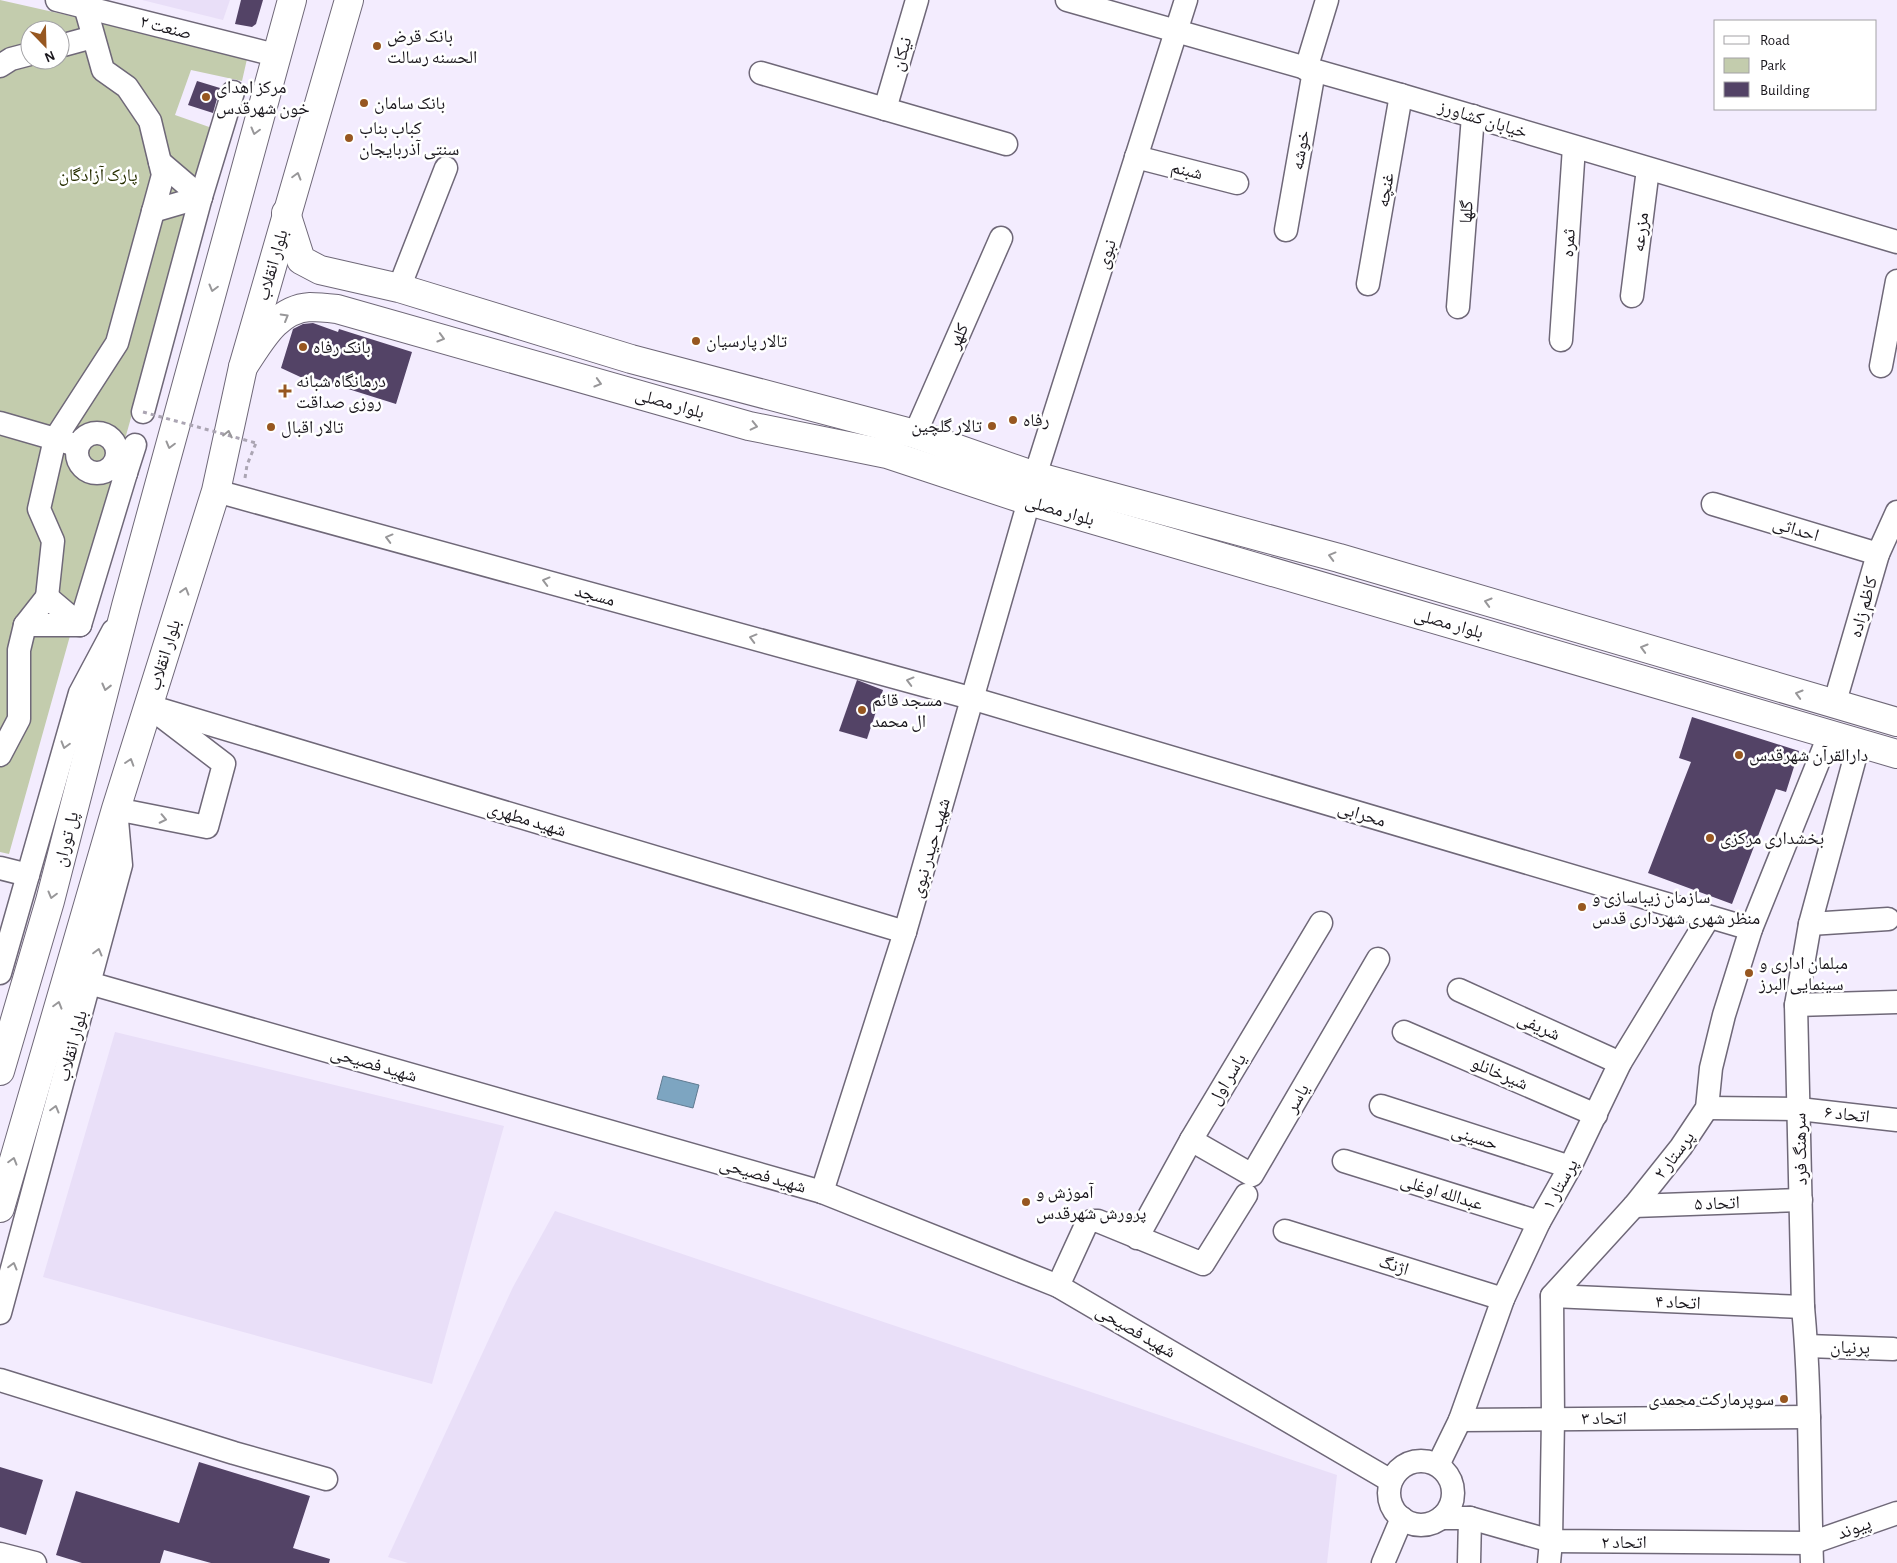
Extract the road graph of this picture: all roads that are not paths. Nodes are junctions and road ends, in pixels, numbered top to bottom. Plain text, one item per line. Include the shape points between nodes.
1 (57, 0) edge
2 (292, 0) edge
3 (349, 0) edge
4 (917, 0) edge
5 (1067, 0) edge
6 (1186, 0) edge
7 (1327, 0) edge
8 (85, 6) junction
9 (1176, 32) junction
10 (93, 37) junction
11 (70, 43) edge
12 (275, 55) junction
13 (20, 57) edge
14 (0, 66) edge
15 (1310, 70) junction
16 (761, 73) dead end
17 (233, 92) dead end
18 (1402, 95) junction
19 (885, 109) junction
20 (1473, 116) junction
21 (1006, 144) dead end
22 (1574, 147) junction
23 (1136, 157) junction
24 (160, 162) junction
25 (446, 168) dead end
26 (1648, 169) junction
27 (1237, 183) dead end
28 (200, 197) junction
29 (153, 211) junction
30 (286, 213) junction
31 (1286, 230) dead end
32 (1001, 238) dead end
33 (1897, 242) edge
34 (1897, 281) edge
35 (1368, 284) dead end
36 (398, 288) junction
37 (1632, 296) dead end
38 (1458, 307) dead end
39 (1561, 340) dead end
40 (1881, 366) dead end
41 (243, 367) junction
42 (143, 412) road end
43 (0, 423) edge
44 (915, 434) junction
45 (55, 439) junction
46 (135, 445) dead end
47 (77, 446) junction
48 (119, 470) junction
49 (1032, 488) junction
50 (216, 491) junction
51 (1713, 504) dead end
52 (1897, 512) edge
53 (1878, 554) junction
54 (47, 597) junction
55 (126, 606) junction
56 (25, 625) junction
57 (80, 625) junction
58 (974, 699) junction
59 (1834, 704) junction
60 (148, 706) junction
61 (1897, 722) edge
62 (1830, 733) junction
63 (1859, 743) junction
64 (1897, 754) edge
65 (0, 755) edge
66 (116, 809) junction
67 (0, 868) edge
68 (28, 875) junction
69 (1709, 917) junction
70 (1888, 919) dead end
71 (1321, 923) dead end
72 (1810, 924) junction
73 (1751, 929) junction
74 (905, 932) junction
75 (1378, 959) dead end
76 (0, 972) edge
77 (89, 983) junction
78 (1459, 990) dead end
79 (1897, 1002) edge
80 (1796, 1005) junction
81 (1404, 1032) dead end
82 (1620, 1063) junction
83 (0, 1071) edge
84 (1380, 1106) dead end
85 (1707, 1108) junction
86 (1799, 1109) junction
87 (1596, 1115) junction
88 (1897, 1120) edge
89 (1191, 1140) junction
90 (1344, 1161) dead end
91 (1570, 1167) junction
92 (822, 1192) junction
93 (1246, 1195) dead end
94 (1801, 1200) junction
95 (1634, 1206) junction
96 (0, 1208) edge
97 (1539, 1222) junction
98 (1285, 1231) dead end
99 (1136, 1238) junction
100 (1058, 1286) junction
101 (1552, 1296) junction
102 (1503, 1299) junction
103 (1803, 1307) junction
104 (0, 1313) edge
105 (1807, 1346) junction
106 (1893, 1348) dead end
107 (0, 1380) edge
108 (1809, 1417) junction
109 (1553, 1418) junction
110 (1460, 1420) junction
111 (1438, 1465) junction
112 (326, 1478) dead end
113 (1391, 1481) junction
114 (1897, 1512) edge
115 (1402, 1518) junction
116 (1441, 1518) junction
117 (1470, 1518) junction
118 (1550, 1552) edge
119 (1811, 1553) edge
120 (0, 1554) edge
121 (35, 1563) edge
122 (1383, 1563) edge
123 (1469, 1563) edge

1 - 8 street, صنعت ۲
2 - 12 main road
30 -> 3 main road, بلوار انقلاب
4 - 19 street, نیکان
5 - 9 street, خیابان کشاورز
6 - 9 street, نبوی
7 - 15 street, خوشه
8 - 10 street
8 - 12 street, صنعت ۲
9 - 15 street, خیابان کشاورز
9 - 23 street, نبوی
10 - 11 street
10 - 24 street via 103,70 127,87 150,121
12 -> 55 main road
13 - 14 street
15 - 18 street, خیابان کشاورز
15 - 31 street, خوشه
16 - 19 street
17 - 28 street
18 - 20 street, خیابان کشاورز
18 - 35 street, غنچه
19 - 21 street
20 - 22 street, خیابان کشاورز
20 - 38 street, گلها
22 - 26 street, خیابان کشاورز
22 - 39 street, ثمره
23 - 27 street, شبنم
23 - 49 street, نبوی
24 - 28 street
24 - 29 street via 163,175
25 - 36 street
26 - 33 street, خیابان کشاورز
26 - 37 street, مزرعه
28 - 29 street
28 - 42 street
29 - 45 street via 117,343
30 - 36 main road, بلوار مصلی via 301,260 320,270
30 - 41 main road, بلوار انقلاب
32 - 44 street, کلهر
34 - 40 street
36 - 44 main road, بلوار مصلی via 631,359
41 -> 49 main road, بلوار مصلی via 274,323 296,310 337,308 749,426
50 -> 41 main road, بلوار انقلاب
43 - 45 street
44 - 49 main road, بلوار مصلی
45 - 47 street
45 - 54 street via 39,509 53,541
46 - 48 street
47 - 48 street via 76,458 83,469 96,474
47 - 48 street via 80,440 92,433 106,435 115,444
48 - 57 street
49 - 58 street, شهید حیدر نبوی
59 -> 49 main road, بلوار مصلی via 1339,558
49 - 62 main road, بلوار مصلی
58 -> 50 street, مسجد
60 -> 50 main road, بلوار انقلاب
51 - 53 street, احداثی
52 - 53 street, کاظم زاده
53 - 59 street, کاظم زاده
54 - 56 street
54 - 57 street
55 -> 68 street via 80,693
55 -> 83 main road, پل توران via 50,901
56 - 57 street
56 - 65 street via 19,650 19,719
58 - 69 street, محرابی
58 - 74 street, شهید حیدر نبوی
59 - 61 main road, بلوار مصلی
59 - 62 main road
66 -> 60 main road, بلوار انقلاب
66 -> 60 street via 207,828 224,764
60 - 74 street, شهید مطهری
62 - 63 main road, بلوار مصلی
62 - 73 street, پرستار ۲
63 - 64 main road, بلوار مصلی
63 - 72 street, سرهنگ فرد
77 -> 66 street, بلوار انقلاب via 121,865
96 -> 66 main road
67 - 68 street
68 - 76 street
69 - 73 street, محرابی
69 - 82 street, پرستار ۱
70 - 72 street
71 - 89 street, یاسر اول
72 - 80 street, سرهنگ فرد
73 - 85 street, پرستار ۲ via 1711,1068
74 - 92 street, شهید حیدر نبوی
75 - 89 street, یاسر via 1252,1176
77 - 92 street, شهید فصیحی
104 -> 77 street, بلوار انقلاب
78 - 82 street, شریفی
79 - 80 street
80 - 86 street, سرهنگ فرد
81 - 87 street, شیرخانلو
82 - 87 street, پرستار ۱
84 - 91 street, حسینی
85 - 86 street, اتحاد ۶
85 - 95 street, پرستار ۲
86 - 88 street, اتحاد ۶
86 - 94 street, سرهنگ فرد
87 - 91 street, پرستار ۱
89 - 99 street, یاسر اول
90 - 97 street, عبدالله اوغلی
91 - 97 street, پرستار ۱
92 - 100 street, شهید فصیحی
93 - 99 street via 1202,1264
94 - 95 street, اتحاد ۵
94 - 103 street, سرهنگ فرد
95 - 101 street, پرستار ۲
97 - 102 street, پرستار ۱
98 - 102 street, اژنگ
99 - 100 street via 1091,1221 1086,1225
100 - 113 street, شهید فصیحی
101 - 103 street, اتحاد ۴
101 - 109 street
102 - 110 street, پرستار ۱
103 - 105 street, سرهنگ فرد
105 - 106 street, پرنیان
105 - 108 street, سرهنگ فرد
107 - 112 street
108 - 109 street, اتحاد ۳
108 - 119 street, سرهنگ فرد
109 - 110 street, اتحاد ۳
109 - 118 street
110 - 111 street, پرستار ۱
111 - 113 street via 1427,1461 1406,1464
111 - 116 street via 1451,1480 1453,1490 1448,1510
113 - 115 street via 1390,1501
114 - 119 street, پیوند
115 - 116 street via 1422,1524
115 - 122 street
116 - 117 street, اتحاد ۲
117 - 118 street, اتحاد ۲
117 - 123 street
118 - 119 street, اتحاد ۲
120 - 121 street

